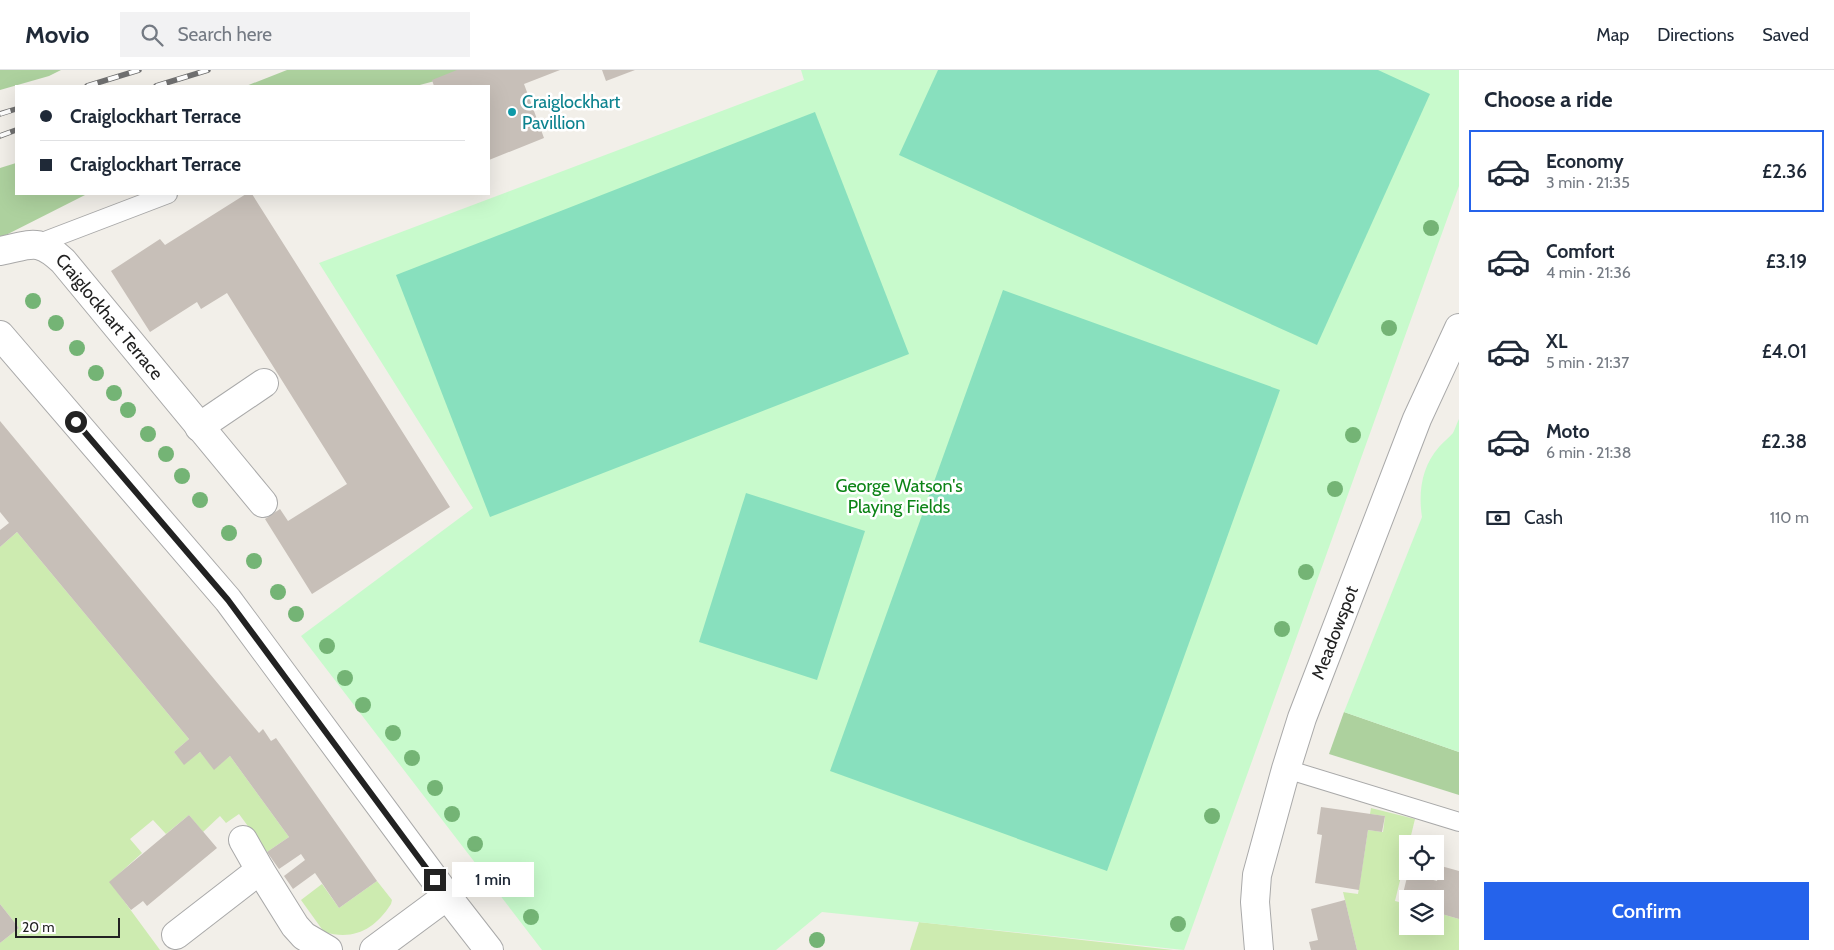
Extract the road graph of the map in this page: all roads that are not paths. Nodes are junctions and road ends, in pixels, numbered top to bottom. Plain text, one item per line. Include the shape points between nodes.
1 (165, 195) edge
2 (37, 244) junction
3 (0, 251) edge
4 (1459, 328) edge
5 (0, 335) edge
6 (264, 383) dead end
7 (199, 426) junction
8 (263, 503) dead end
9 (1286, 769) junction
10 (1459, 822) edge
11 (243, 840) dead end
12 (260, 870) junction
13 (446, 896) junction
14 (176, 935) dead end
15 (328, 950) edge
16 (374, 950) edge
17 (490, 950) edge
18 (1259, 950) edge

1 - 2 lane
2 - 3 street, Craiglockhart Terrace
2 - 7 street, Craiglockhart Terrace via 54,253 72,271
4 - 9 street, Meadowspot via 1417,419
5 - 13 street via 228,600
6 - 7 street
7 - 8 street, Craiglockhart Terrace
9 - 10 lane
9 - 18 street, Meadowspot via 1257,875 1255,902
11 - 12 street
12 - 14 street
12 - 15 street via 295,926 304,936
13 - 16 street
13 - 17 street

